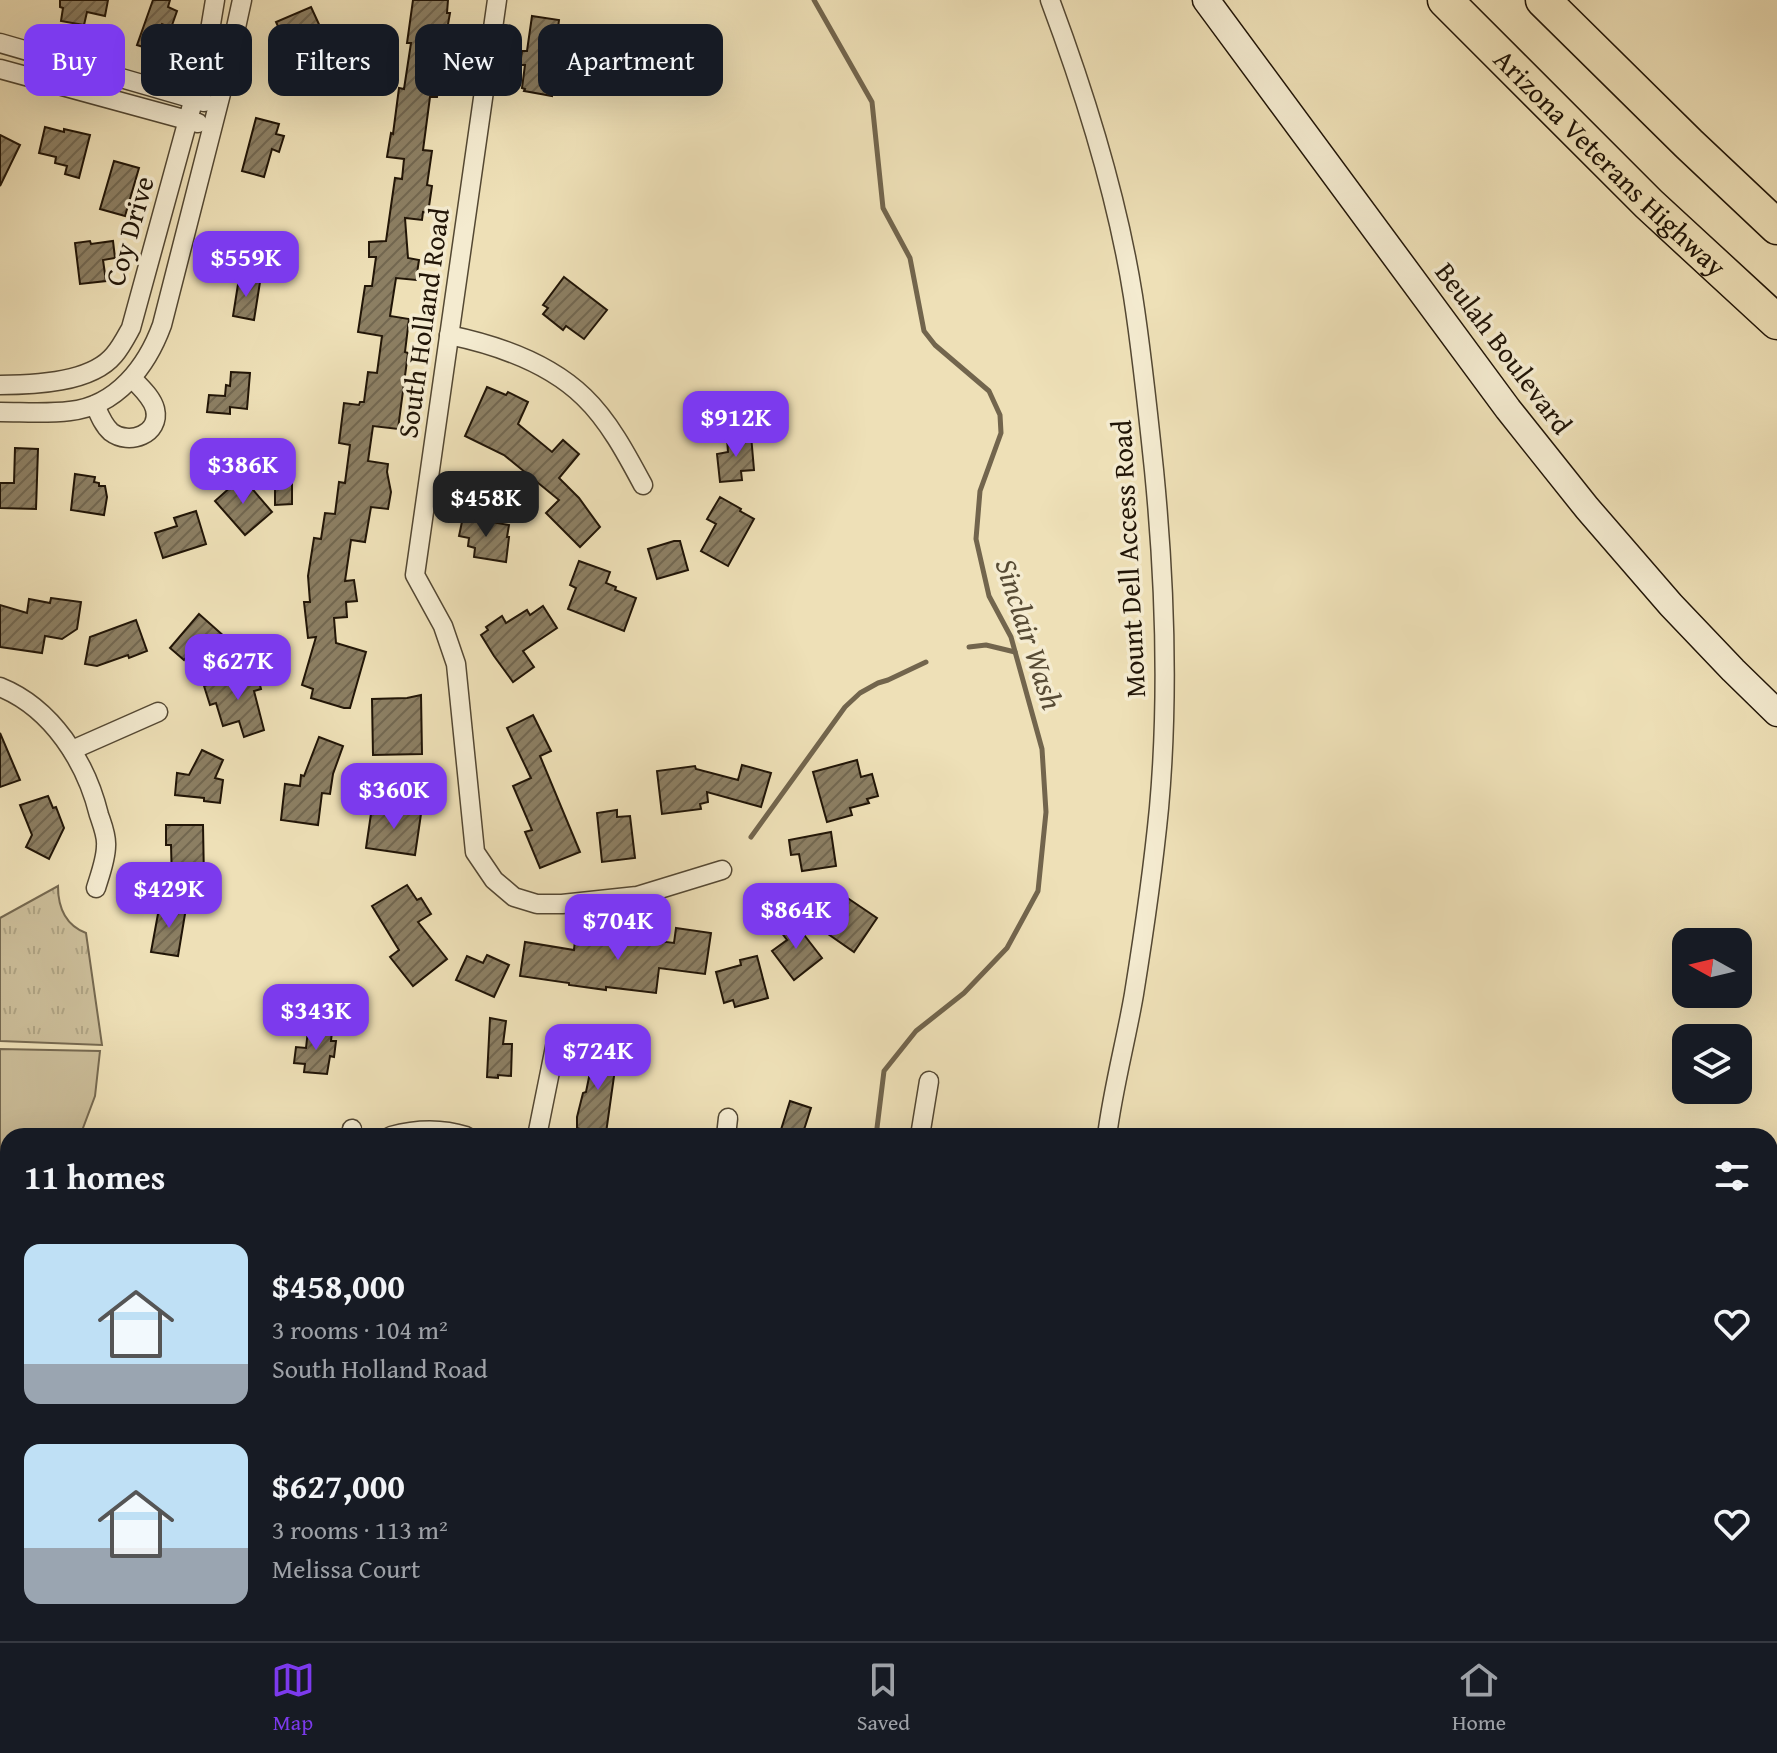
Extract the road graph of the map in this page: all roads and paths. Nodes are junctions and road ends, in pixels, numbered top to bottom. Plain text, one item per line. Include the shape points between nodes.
1 (215, 0) edge
2 (242, 0) edge
3 (497, 0) edge
4 (1050, 0) edge
5 (1206, 0) edge
6 (1445, 0) edge
7 (1543, 0) edge
8 (0, 43) edge
9 (0, 69) edge
10 (194, 99) junction
11 (218, 106) junction
12 (188, 120) junction
13 (213, 127) junction
14 (1777, 227) edge
15 (1777, 322) edge
16 (449, 335) junction
17 (132, 378) junction
18 (0, 385) edge
19 (95, 405) junction
20 (0, 412) edge
21 (643, 485) dead end
22 (0, 687) edge
23 (158, 712) dead end
24 (1777, 713) edge
25 (72, 750) junction
26 (722, 870) dead end
27 (96, 888) dead end
28 (556, 1042) dead end
29 (929, 1081) dead end
30 (539, 1128) edge
31 (921, 1128) edge
32 (1108, 1128) edge

1 - 10 street, Coy Drive
2 - 11 street, Coy Drive
3 - 16 street, South Holland Road
4 - 32 street, Mount Dell Access Road via 1101,155 1130,280 1161,539 1166,674 1159,805 1134,994
5 - 24 main road, Beulah Boulevard via 1557,471 1671,605
6 - 15 highway, Arizona Veterans Highway via 1649,204
7 - 14 highway
8 - 10 street
9 - 12 street
10 - 11 street
10 - 12 street, Coy Drive
11 - 13 street, Coy Drive
12 - 13 street
12 - 18 street, Coy Drive via 131,328 113,357 67,379
13 - 17 street, Coy Drive via 162,325
16 - 21 street via 506,350 551,372 585,397 617,438
16 - 26 street, South Holland Road via 415,575 443,626 456,664 475,852 514,897 537,904 637,896
17 - 19 street, Coy Drive
17 - 19 street via 156,412 146,435 122,438 109,431
19 - 20 street, Coy Drive via 72,411
22 - 25 street via 46,715
23 - 25 street
25 - 27 street via 95,800 107,845
28 - 30 street
29 - 31 street

